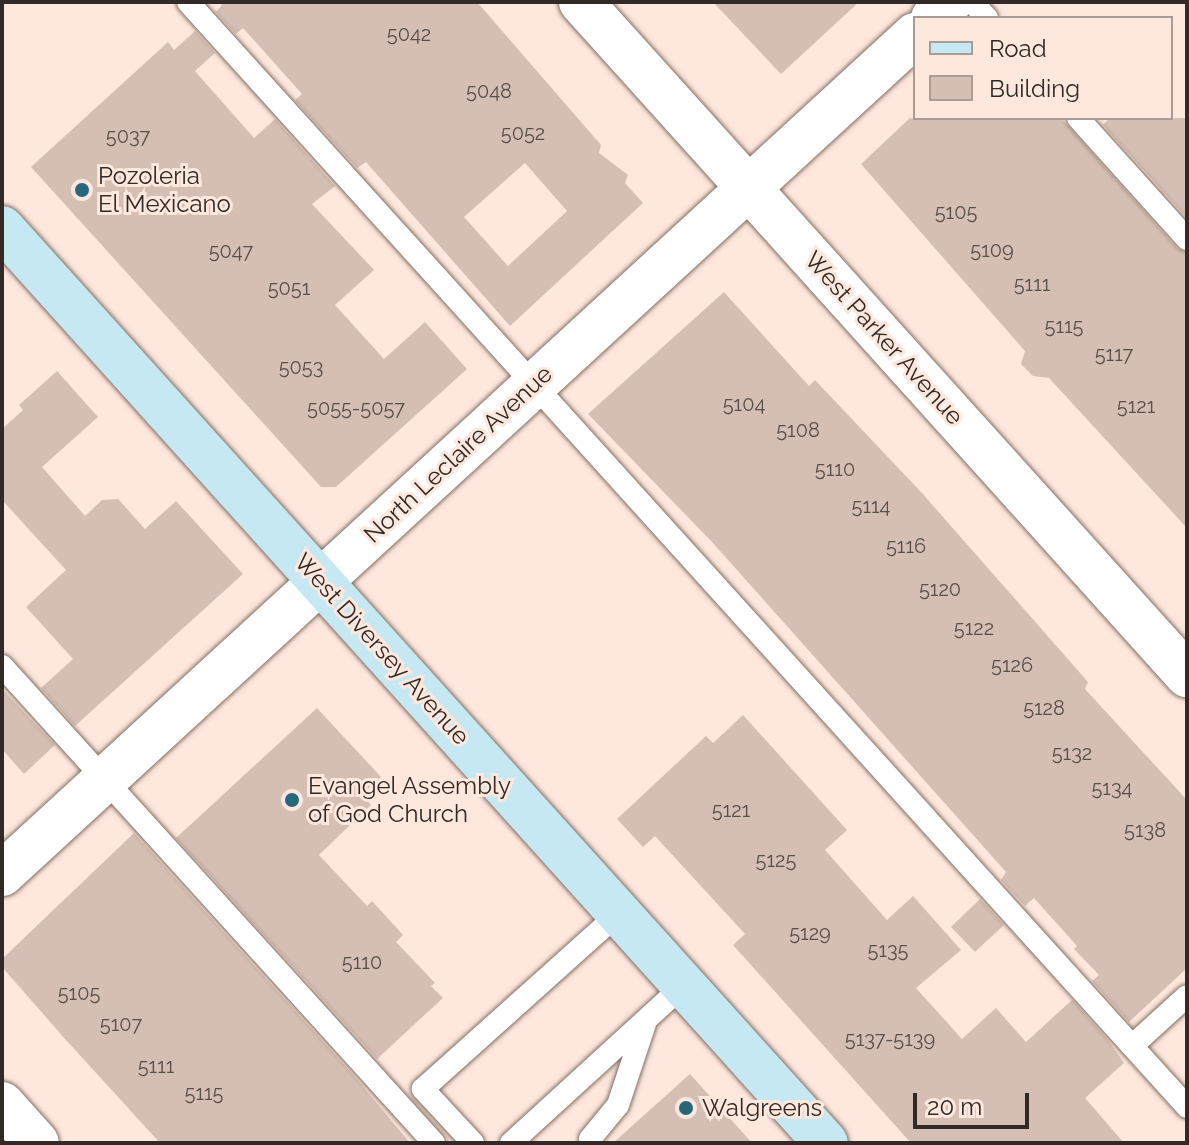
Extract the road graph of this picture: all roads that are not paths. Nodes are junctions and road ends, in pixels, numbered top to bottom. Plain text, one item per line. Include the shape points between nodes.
1 (188, 2) edge
2 (581, 2) edge
3 (950, 2) edge
4 (935, 16) edge
5 (913, 37) edge
6 (1080, 120) edge
7 (748, 188) junction
8 (2, 228) edge
9 (1187, 239) edge
10 (534, 385) junction
11 (320, 581) junction
12 (2, 666) edge
13 (1187, 675) edge
14 (104, 780) junction
15 (2, 874) edge
16 (619, 913) junction
17 (684, 985) junction
18 (1187, 996) edge
19 (646, 1020) junction
20 (1132, 1046) junction
21 (2, 1104) edge
22 (1187, 1107) edge
23 (590, 1139) dead end
24 (37, 1143) edge
25 (434, 1143) edge
26 (473, 1143) edge
27 (511, 1143) edge
28 (826, 1143) edge

1 - 10 lane
2 - 7 street, West Parker Avenue
3 - 4 street
5 - 7 street, North Leclaire Avenue
6 - 9 lane
7 - 10 street, North Leclaire Avenue
7 - 13 street, West Parker Avenue
8 - 11 main road, West Diversey Avenue
10 - 11 street, North Leclaire Avenue
10 - 20 lane
11 - 14 street, North Leclaire Avenue
11 - 16 main road, West Diversey Avenue
12 - 14 lane
14 - 15 street, North Leclaire Avenue
14 - 25 lane
16 - 17 main road, West Diversey Avenue
16 - 26 lane via 423,1089
17 - 19 lane
17 - 28 main road, West Diversey Avenue
18 - 20 lane
19 - 23 lane via 618,1105
19 - 27 lane
20 - 22 lane
21 - 24 street

